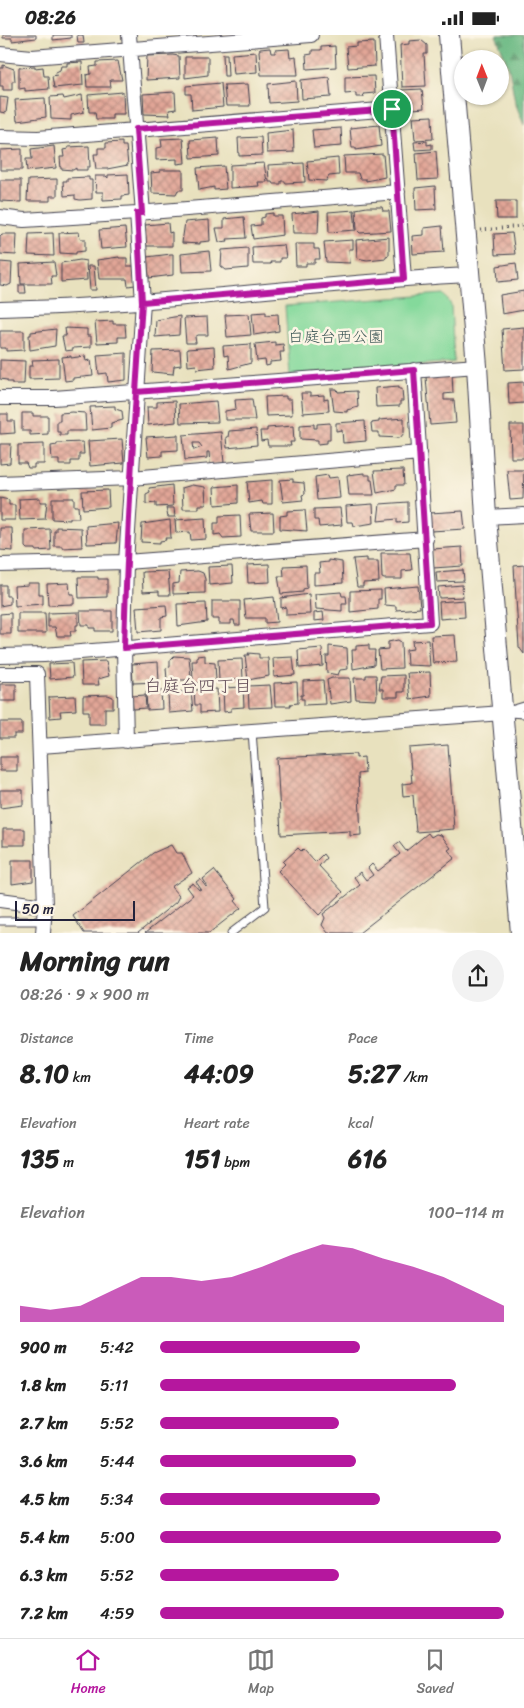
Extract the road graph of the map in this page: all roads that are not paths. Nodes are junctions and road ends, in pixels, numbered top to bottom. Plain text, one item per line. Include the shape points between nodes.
1 (129, 35) edge
2 (312, 35) edge
3 (386, 35) edge
4 (449, 35) edge
5 (130, 51) junction
6 (0, 54) edge
7 (392, 109) junction
8 (136, 129) junction
9 (0, 137) edge
10 (398, 192) junction
11 (140, 213) junction
12 (0, 217) edge
13 (468, 275) junction
14 (404, 279) junction
15 (142, 302) junction
16 (0, 309) edge
17 (477, 367) junction
18 (414, 370) junction
19 (136, 392) junction
20 (0, 398) edge
21 (420, 453) junction
22 (131, 478) junction
23 (0, 483) edge
24 (524, 515) edge
25 (486, 517) junction
26 (426, 539) junction
27 (126, 562) junction
28 (0, 565) edge
29 (124, 648) junction
30 (0, 655) edge
31 (0, 674) edge
32 (524, 705) edge
33 (503, 713) junction
34 (524, 714) edge
35 (252, 731) junction
36 (126, 741) junction
37 (40, 746) junction
38 (0, 901) edge
39 (46, 905) junction
40 (0, 921) edge
41 (43, 927) edge
42 (231, 933) edge
43 (521, 933) edge

1 - 5 street
2 - 5 street
3 - 7 street
4 - 13 street
5 - 6 street via 32,57
5 - 8 street
7 - 8 street
7 - 10 street
8 - 9 street via 38,138
8 - 11 street
10 - 11 street
10 - 14 street
11 - 12 street via 24,220
11 - 15 street
13 - 14 street
13 - 17 street
14 - 15 street
15 - 16 street
15 - 19 street
17 - 18 street
17 - 25 street
18 - 19 street
18 - 21 street
19 - 20 street
19 - 22 street
21 - 22 street
21 - 26 street
22 - 23 street
22 - 27 street
24 - 25 street
25 - 33 street
26 - 27 street
26 - 29 street via 430,623
27 - 28 street
27 - 29 street
29 - 30 street
29 - 36 street
31 - 37 street via 37,674
32 - 33 lane
33 - 34 lane
33 - 35 street
33 - 43 street
35 - 36 street
35 - 42 lane via 265,907
36 - 37 street
37 - 39 street
38 - 39 street
39 - 41 street
40 - 41 lane

